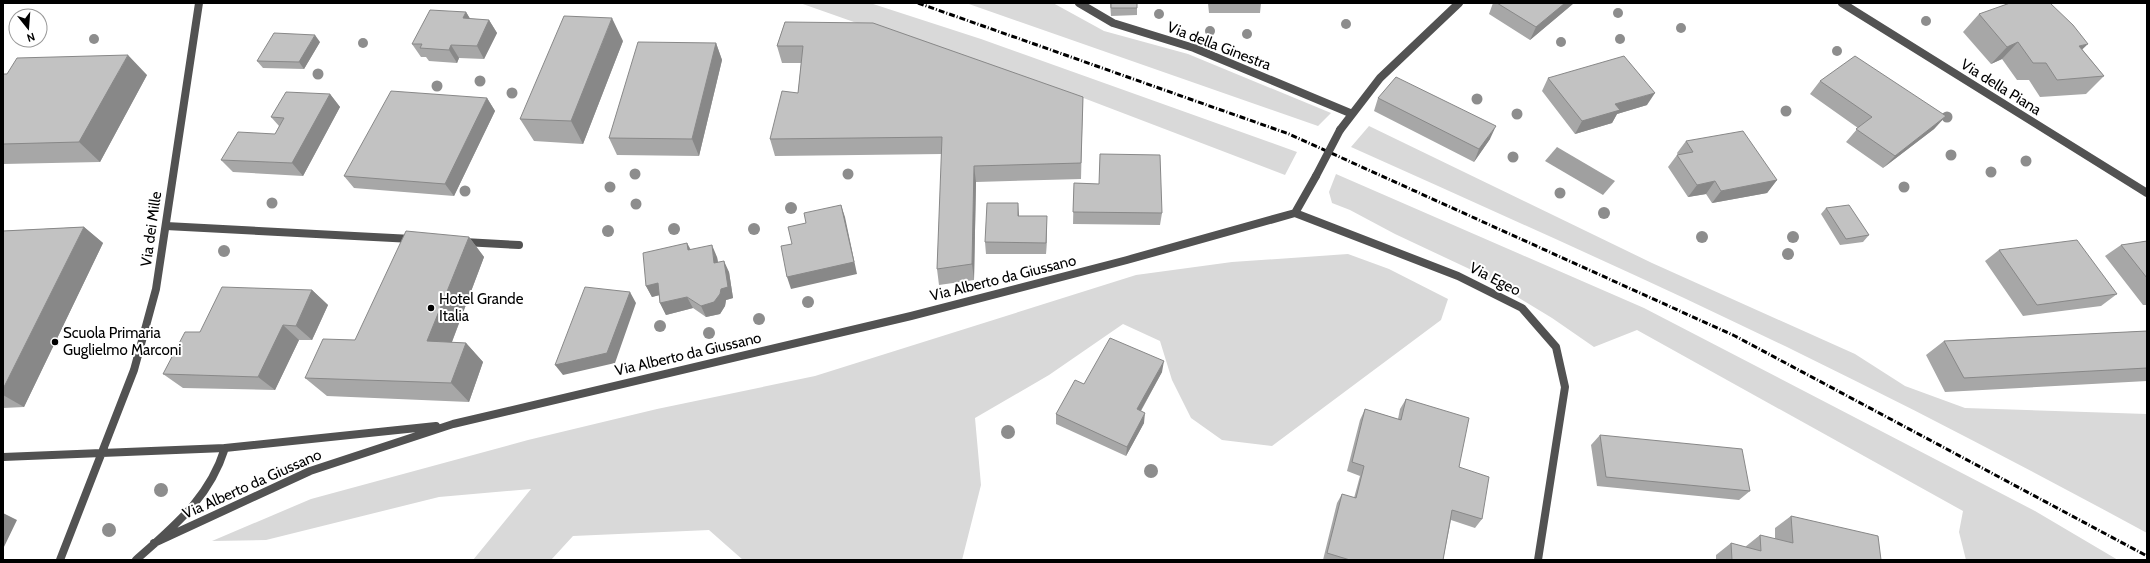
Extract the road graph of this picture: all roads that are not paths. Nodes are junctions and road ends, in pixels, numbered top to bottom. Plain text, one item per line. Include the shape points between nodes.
1 (199, 3) edge
2 (1079, 3) edge
3 (1459, 3) edge
4 (1842, 3) edge
5 (1350, 113) junction
6 (2147, 192) edge
7 (1295, 213) junction
8 (166, 226) junction
9 (417, 240) edge
10 (456, 242) edge
11 (519, 245) dead end
12 (453, 424) junction
13 (225, 448) junction
14 (102, 453) junction
15 (3, 457) edge
16 (154, 543) junction
17 (60, 560) edge
18 (136, 560) edge
19 (1538, 560) edge

1 - 8 street, Via dei Mille
2 - 5 street, Via della Ginestra via 1113,23 1194,48
3 - 5 street via 1382,75
4 - 6 street, Via della Piana
5 - 7 street, bridge
7 - 12 street, Via Alberto da Giussano via 911,316
7 - 19 street, Via Egeo via 1458,276 1522,308 1556,347 1565,387
8 - 9 street
8 - 14 street, Via dei Mille via 156,289 134,370
10 - 11 street
12 - 13 street, Via Alberto da Giussano
12 - 16 street, Via Alberto da Giussano via 310,471
13 - 14 street, Via Alberto da Giussano
13 - 16 street via 221,465 199,501
14 - 15 street, Via Alberto da Giussano
14 - 17 street, Via dei Mille
16 - 18 street

